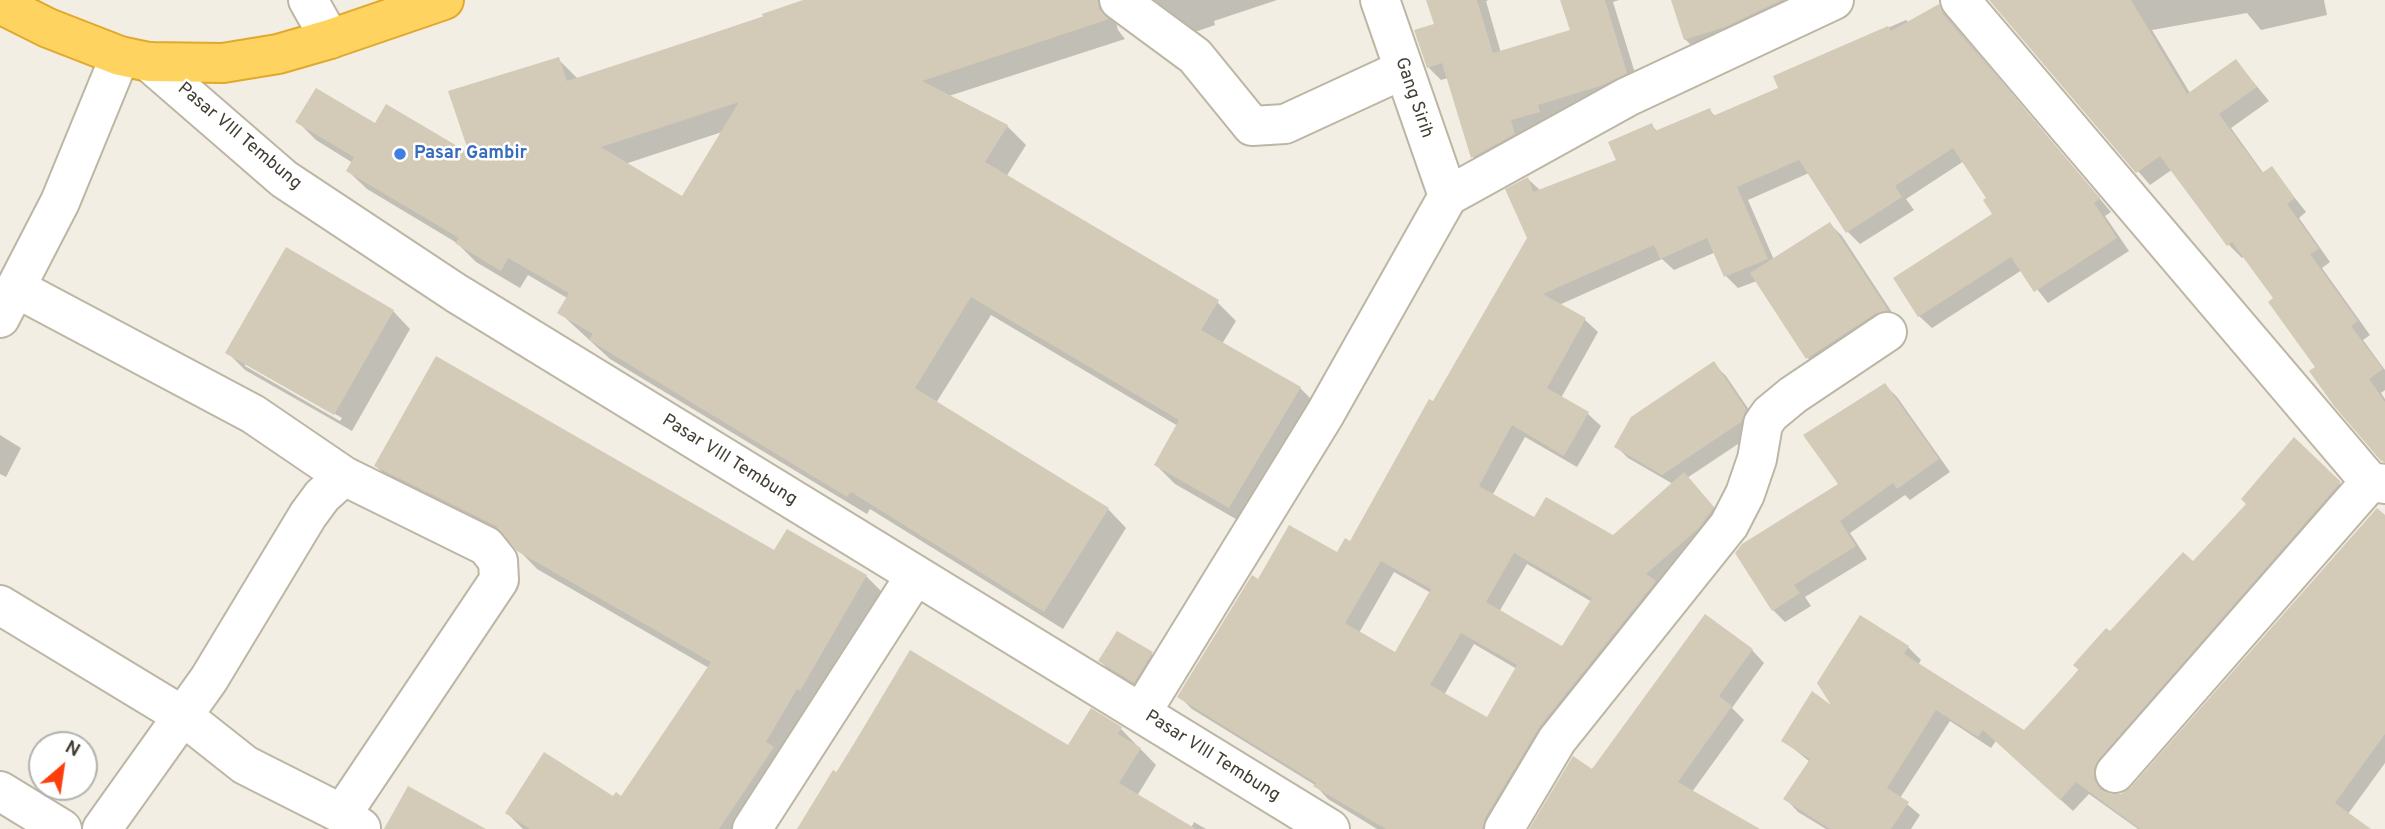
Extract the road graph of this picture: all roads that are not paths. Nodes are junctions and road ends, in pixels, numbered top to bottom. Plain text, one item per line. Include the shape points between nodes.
1 (308, 0) edge
2 (444, 0) edge
3 (1119, 0) edge
4 (1380, 0) edge
5 (1834, 0) edge
6 (1960, 0) edge
7 (1, 2) edge
8 (330, 40) junction
9 (135, 59) junction
10 (1402, 70) junction
11 (1448, 196) junction
12 (8, 303) edge
13 (1887, 332) dead end
14 (344, 476) junction
15 (2378, 483) edge
16 (915, 576) junction
17 (0, 605) edge
18 (1141, 713) junction
19 (183, 716) junction
20 (2115, 774) dead end
21 (0, 792) edge
22 (352, 822) edge
23 (1320, 826) edge
24 (62, 829) edge
25 (102, 829) edge
26 (752, 829) edge
27 (1504, 829) edge

1 - 8 street
2 - 8 highway
3 - 10 street via 1195,56 1252,126 1285,124
4 - 10 street, Gang Sirih
5 - 11 street via 1627,97
6 - 15 street
7 - 9 highway via 48,27
8 - 9 highway via 223,63
9 - 12 street
9 - 16 street, Pasar VIII Tembung via 296,186 456,293
10 - 11 street, Gang Sirih
11 - 18 street via 1325,414
12 - 14 street via 253,414
13 - 27 street via 1770,414 1763,424 1745,494 1729,525 1557,740
14 - 19 street via 308,515
14 - 22 street via 486,546 498,561 499,579
15 - 20 street
16 - 18 street, Pasar VIII Tembung
16 - 26 street
17 - 19 street
18 - 23 street, Pasar VIII Tembung
19 - 22 street via 245,765
19 - 25 street
21 - 24 street

